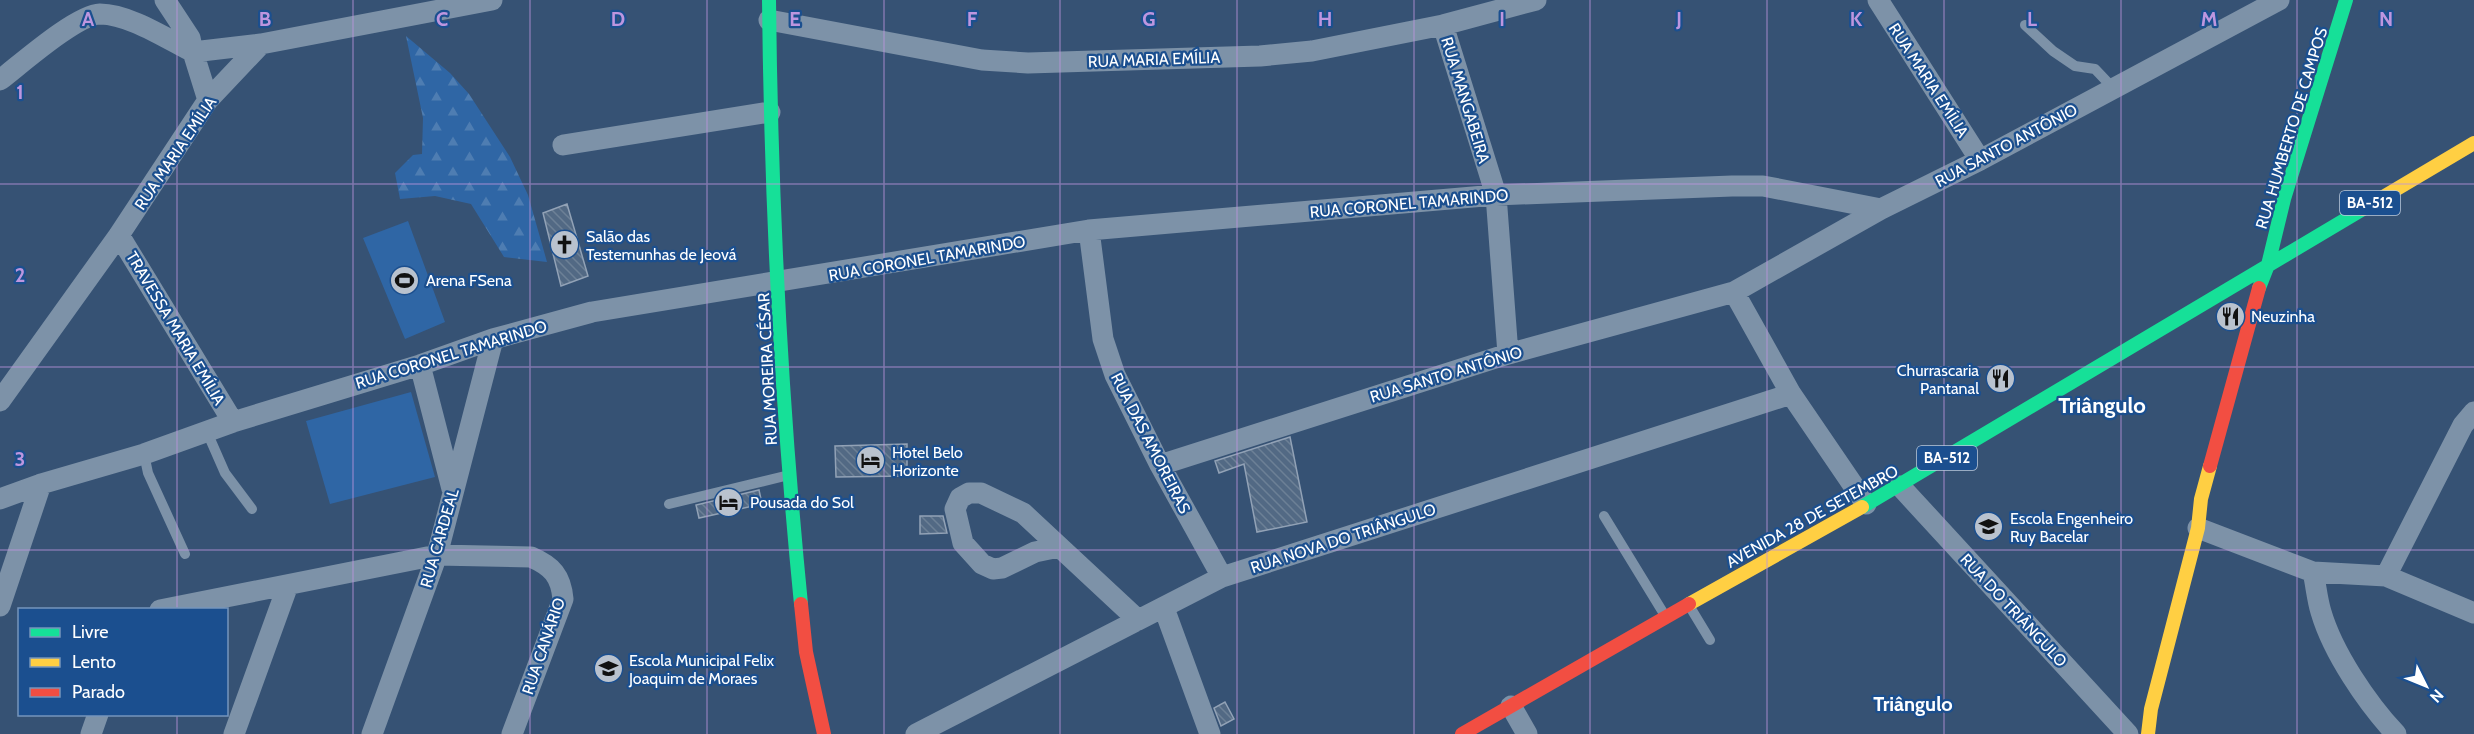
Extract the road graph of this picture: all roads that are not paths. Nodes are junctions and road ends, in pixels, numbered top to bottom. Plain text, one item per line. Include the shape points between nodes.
1 (165, 0) edge
2 (492, 0) edge
3 (1536, 0) edge
4 (1878, 0) edge
5 (2279, 0) edge
6 (2346, 0) edge
7 (769, 10) edge
8 (1443, 25) junction
9 (2025, 25) dead end
10 (261, 44) junction
11 (193, 52) junction
12 (0, 80) edge
13 (2113, 88) junction
14 (208, 100) junction
15 (770, 112) junction
16 (2474, 143) edge
17 (563, 145) dead end
18 (1980, 160) junction
19 (1496, 195) junction
20 (1881, 209) junction
21 (1089, 230) junction
22 (119, 235) junction
23 (2268, 265) junction
24 (779, 283) junction
25 (2272, 288) dead end
26 (1734, 292) junction
27 (493, 339) junction
28 (1508, 354) junction
29 (420, 365) junction
30 (1791, 394) junction
31 (0, 401) edge
32 (2474, 411) edge
33 (233, 422) junction
34 (207, 432) junction
35 (144, 454) junction
36 (1161, 465) junction
37 (788, 475) junction
38 (41, 484) junction
39 (1900, 486) junction
40 (453, 491) junction
41 (0, 499) edge
42 (669, 504) dead end
43 (1866, 504) junction
44 (252, 509) dead end
45 (2213, 510) dead end
46 (1604, 516) dead end
47 (2198, 528) junction
48 (1059, 547) junction
49 (185, 554) dead end
50 (437, 555) junction
51 (2313, 572) junction
52 (2386, 576) junction
53 (1222, 577) junction
54 (288, 585) junction
55 (1689, 604) junction
56 (0, 606) edge
57 (165, 608) edge
58 (1164, 608) junction
59 (2474, 613) edge
60 (1666, 617) junction
61 (1138, 620) junction
62 (1710, 640) dead end
63 (1511, 706) junction
64 (97, 716) edge
65 (91, 734) edge
66 (234, 734) edge
67 (372, 734) edge
68 (512, 734) edge
69 (824, 734) edge
70 (916, 734) edge
71 (1210, 734) edge
72 (1462, 734) edge
73 (1527, 734) edge
74 (2128, 734) edge
75 (2148, 734) edge
76 (2396, 734) edge

1 - 11 street via 190,38
2 - 10 street
3 - 8 street, RUA MARIA EMÍLIA
4 - 18 street, RUA MARIA EMÍLIA
5 - 13 street, RUA SANTO ANTÔNIO
6 - 23 street, RUA HUMBERTO DE CAMPOS via 2284,199
7 - 8 street, RUA MARIA EMÍLIA via 982,60 1028,63 1260,56 1312,51
7 - 15 street, RUA MOREIRA CÉSAR
8 - 19 street, RUA MANGABEIRA
9 - 13 lane via 2075,66 2095,69
10 - 11 street
10 - 14 street, RUA MARIA EMÍLIA
11 - 12 street via 128,20 99,14 78,21
11 - 14 street
13 - 18 street, RUA SANTO ANTÔNIO
14 - 22 street, RUA MARIA EMÍLIA
15 - 17 street
15 - 24 street, RUA MOREIRA CÉSAR
16 - 23 street, BA-512
18 - 20 street, RUA SANTO ANTÔNIO
19 - 20 street, RUA CORONEL TAMARINDO via 1763,186
19 - 21 street, RUA CORONEL TAMARINDO
19 - 28 street, RUA MANGABEIRA
20 - 26 street, RUA SANTO ANTÔNIO
21 - 24 street, RUA CORONEL TAMARINDO
21 - 36 street, RUA DAS AMOREIRAS via 1103,339 1115,375
22 - 31 street, RUA MARIA EMÍLIA
22 - 33 street, TRAVESSA MARIA EMÍLIA
23 - 25 street, RUA HUMBERTO DE CAMPOS
23 - 39 street, AVENIDA 28 DE SETEMBRO / BA-512
23 - 47 street, RUA HUMBERTO DE CAMPOS via 2254,299 2201,499
24 - 27 street, RUA CORONEL TAMARINDO via 592,312
24 - 37 street, RUA MOREIRA CÉSAR
26 - 28 street, RUA SANTO ANTÔNIO
26 - 30 street
27 - 29 street, RUA CORONEL TAMARINDO
27 - 40 street, RUA CARDEAL
28 - 36 street, RUA SANTO ANTÔNIO
29 - 33 street, RUA CORONEL TAMARINDO
29 - 40 street
30 - 43 street
30 - 53 street, RUA NOVA DO TRIÂNGULO
32 - 52 street via 2463,425
33 - 34 street, RUA CORONEL TAMARINDO
34 - 35 street, RUA CORONEL TAMARINDO
34 - 44 lane via 225,473
35 - 38 street, RUA CORONEL TAMARINDO
35 - 49 lane via 148,472
36 - 53 street, RUA DAS AMOREIRAS
37 - 42 lane
37 - 69 street, RUA MOREIRA CÉSAR via 806,652
38 - 41 street, RUA CORONEL TAMARINDO
38 - 56 street
39 - 43 street, AVENIDA 28 DE SETEMBRO / BA-512
39 - 74 street, RUA DO TRIÂNGULO
40 - 50 street, RUA CARDEAL
43 - 55 street, AVENIDA 28 DE SETEMBRO / BA-512
45 - 47 street, RUA HUMBERTO DE CAMPOS
46 - 60 lane
47 - 51 street
47 - 75 street, RUA HUMBERTO DE CAMPOS
48 - 48 street via 1023,513 986,495 960,498 955,509 963,543 982,564 993,569
48 - 61 street
50 - 54 street, RUA CANÁRIO
50 - 67 street, RUA CARDEAL
50 - 68 street, RUA CANÁRIO via 531,557 555,571 562,586 563,599
51 - 52 street
51 - 76 street via 2322,614 2335,645 2352,676
52 - 59 street
53 - 58 street, RUA NOVA DO TRIÂNGULO
54 - 57 street, RUA CANÁRIO
54 - 66 street
55 - 60 street, AVENIDA 28 DE SETEMBRO / BA-512
55 - 62 lane
58 - 61 street, RUA NOVA DO TRIÂNGULO
58 - 71 street
60 - 63 street, AVENIDA 28 DE SETEMBRO / BA-512
61 - 70 street, RUA NOVA DO TRIÂNGULO
63 - 72 street, AVENIDA 28 DE SETEMBRO / BA-512
63 - 73 street
64 - 65 street

